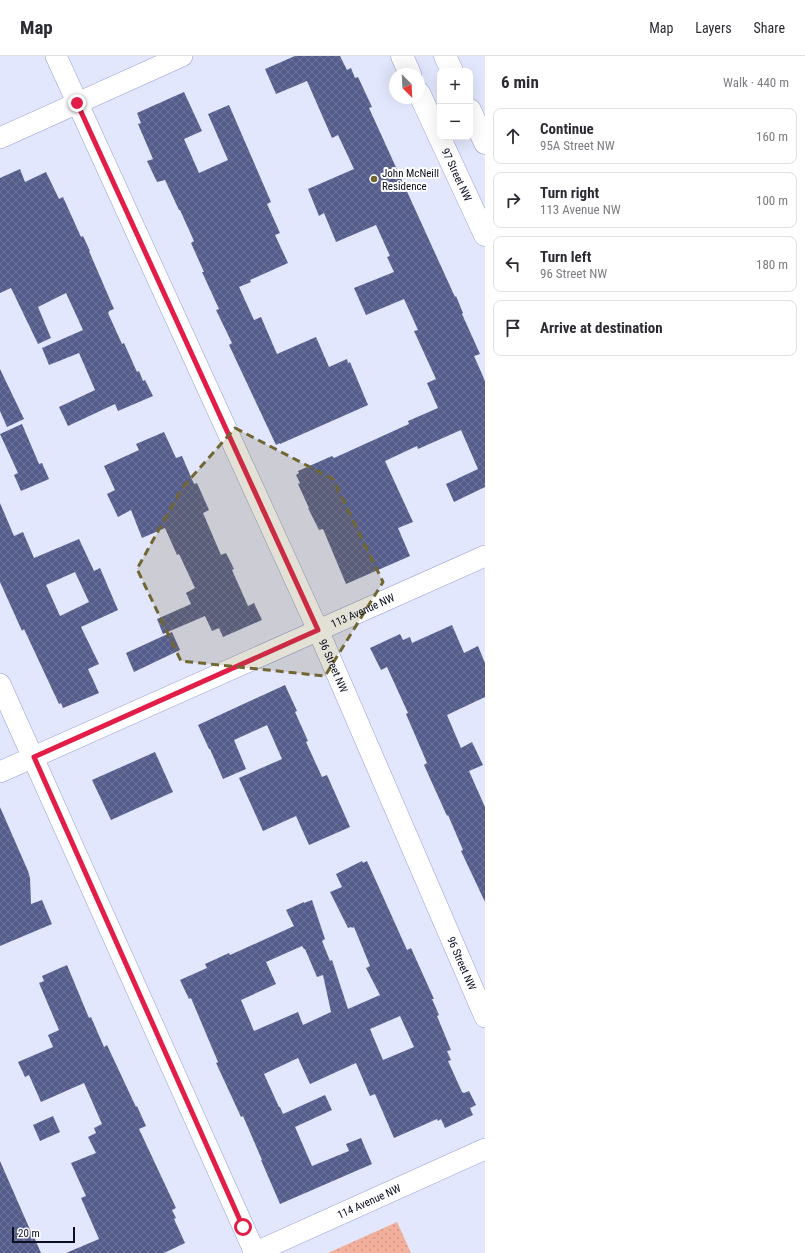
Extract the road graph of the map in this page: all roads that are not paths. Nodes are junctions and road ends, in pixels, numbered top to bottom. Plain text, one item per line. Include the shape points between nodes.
1 (56, 56) edge
2 (182, 56) edge
3 (402, 56) edge
4 (445, 56) edge
5 (407, 68) edge
6 (451, 68) edge
7 (77, 103) junction
8 (424, 104) edge
9 (473, 117) edge
10 (0, 138) edge
11 (485, 143) edge
12 (485, 235) edge
13 (485, 556) edge
14 (318, 630) junction
15 (0, 684) edge
16 (34, 757) junction
17 (0, 772) edge
18 (485, 1017) edge
19 (485, 1149) edge
20 (254, 1253) edge

1 - 7 street, 96 Street NW
2 - 7 street
3 - 5 main road
4 - 6 main road
7 - 10 street
7 - 14 street, 96 Street NW
8 - 12 main road, 97 Street NW
9 - 11 main road
13 - 14 street, 113 Avenue NW
14 - 16 street, 113 Avenue NW
14 - 18 street, 96 Street NW
15 - 16 street
16 - 17 street, 113 Avenue NW
16 - 20 street
19 - 20 street, 114 Avenue NW

